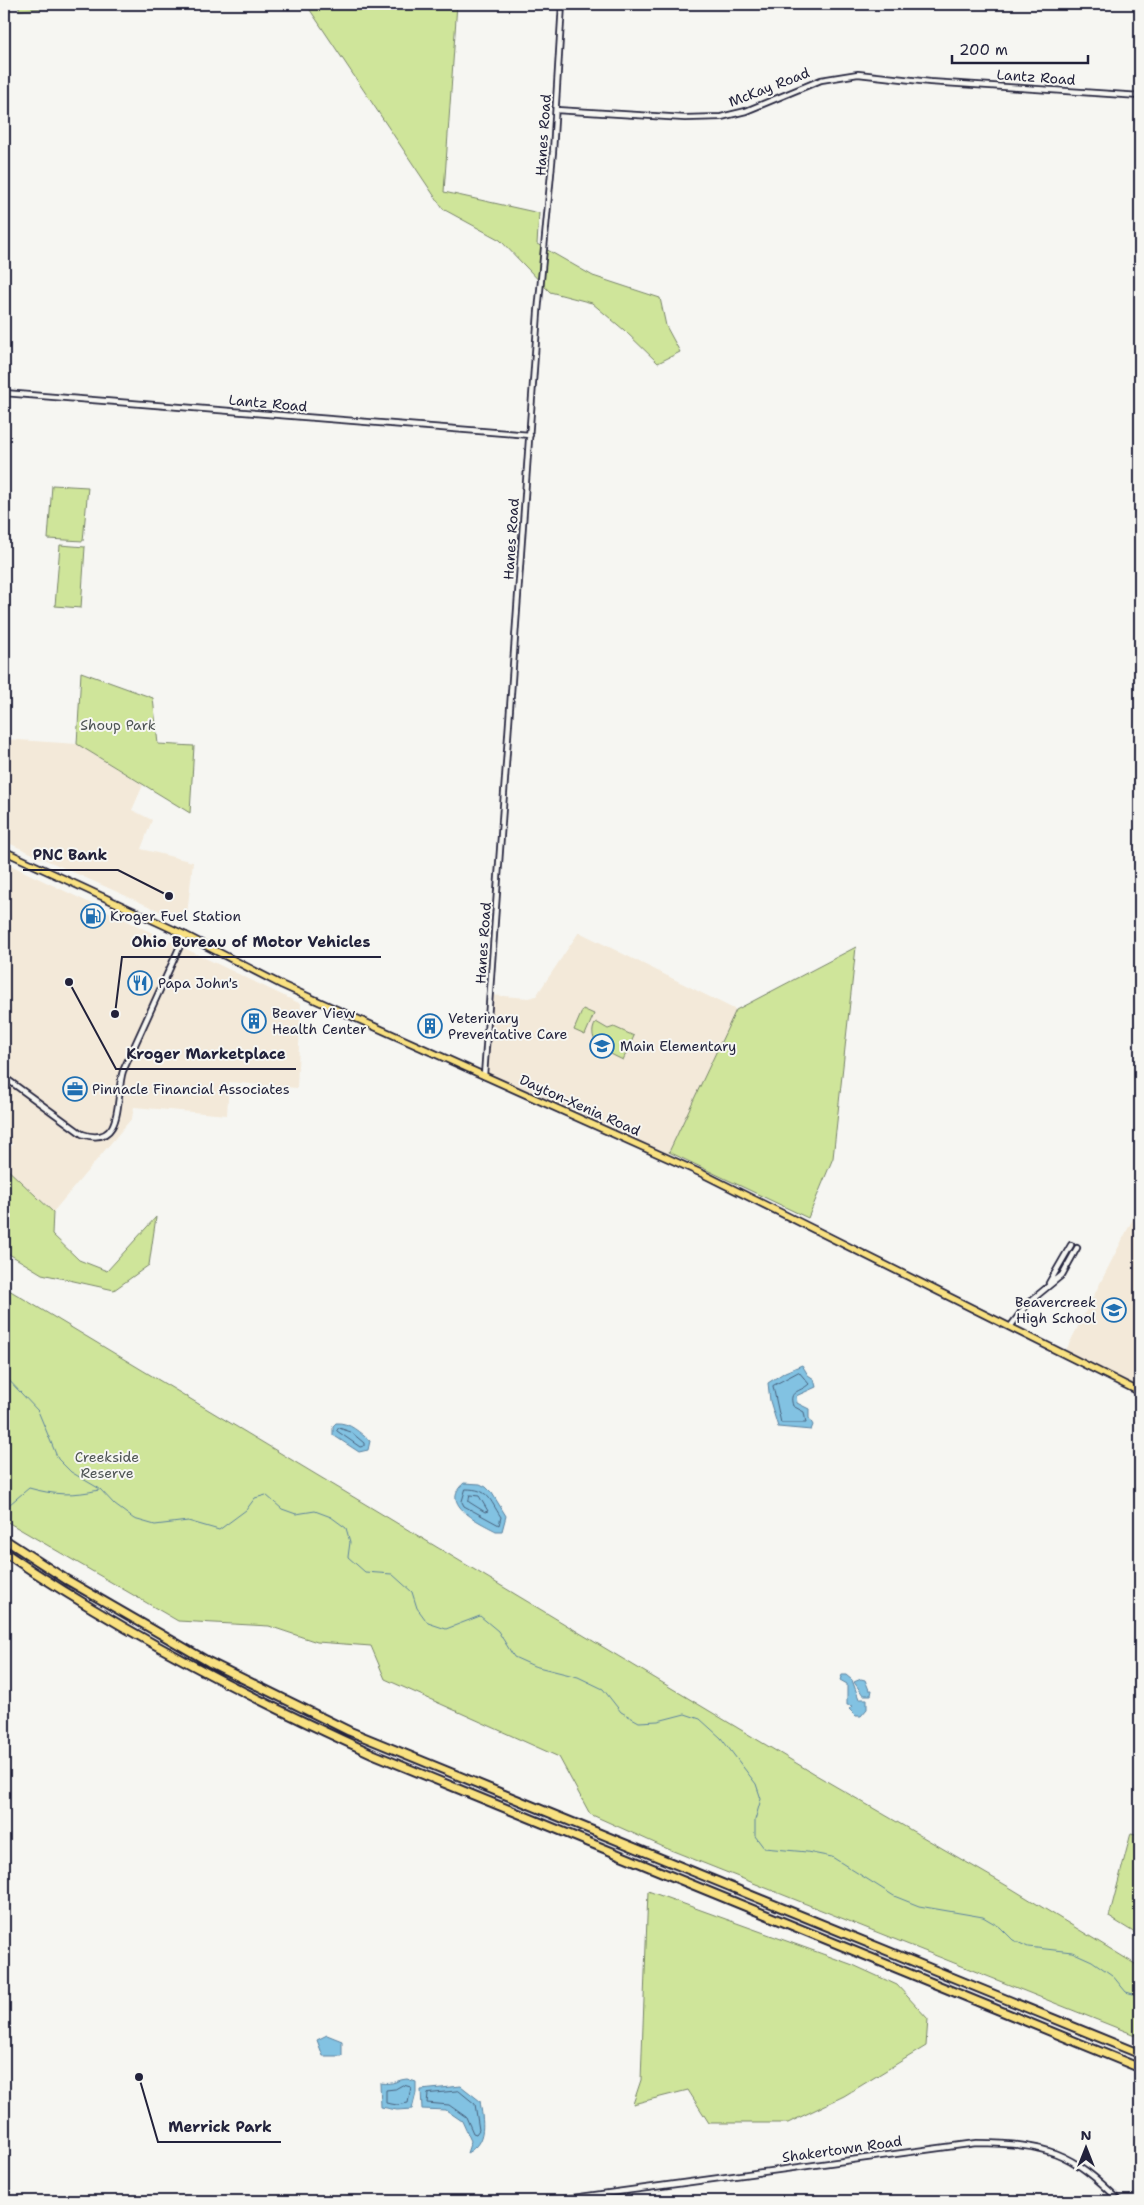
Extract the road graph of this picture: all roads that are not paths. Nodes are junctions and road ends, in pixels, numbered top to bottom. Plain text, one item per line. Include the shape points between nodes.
1 (562, 4) edge
2 (930, 82) joint
3 (1140, 96) edge
4 (556, 110) junction
5 (4, 393) edge
6 (530, 435) junction
7 (4, 851) edge
8 (185, 935) junction
9 (484, 1076) junction
10 (4, 1077) edge
11 (1070, 1245) dead end
12 (1077, 1248) dead end
13 (1047, 1286) junction
14 (1010, 1327) junction
15 (1140, 1392) edge
16 (4, 1538) edge
17 (4, 1554) edge
18 (1140, 2054) edge
19 (1140, 2068) edge
20 (551, 2201) edge
21 (1120, 2201) edge

1 - 4 street, Hanes Road
2 - 3 street, Lantz Road
2 - 4 street, McKay Road via 871,74 838,75 808,84 746,111 713,118
4 - 6 street, Hanes Road
5 - 6 street, Lantz Road
6 - 9 street, Hanes Road
7 - 8 main road, Dayton-Xenia Road
8 - 9 main road, Dayton-Xenia Road via 282,985
8 - 10 street via 123,1071 115,1123 102,1134 82,1134
9 - 14 main road, Dayton-Xenia Road via 703,1174
11 - 13 street
12 - 13 street via 1062,1275
13 - 14 street via 1028,1303
14 - 15 main road, Dayton-Xenia Road
16 - 18 highway via 201,1658 349,1731
17 - 19 highway via 162,1650 293,1718 373,1754
20 - 21 street, Shakertown Road via 976,2143 1031,2146 1056,2152 1078,2164

